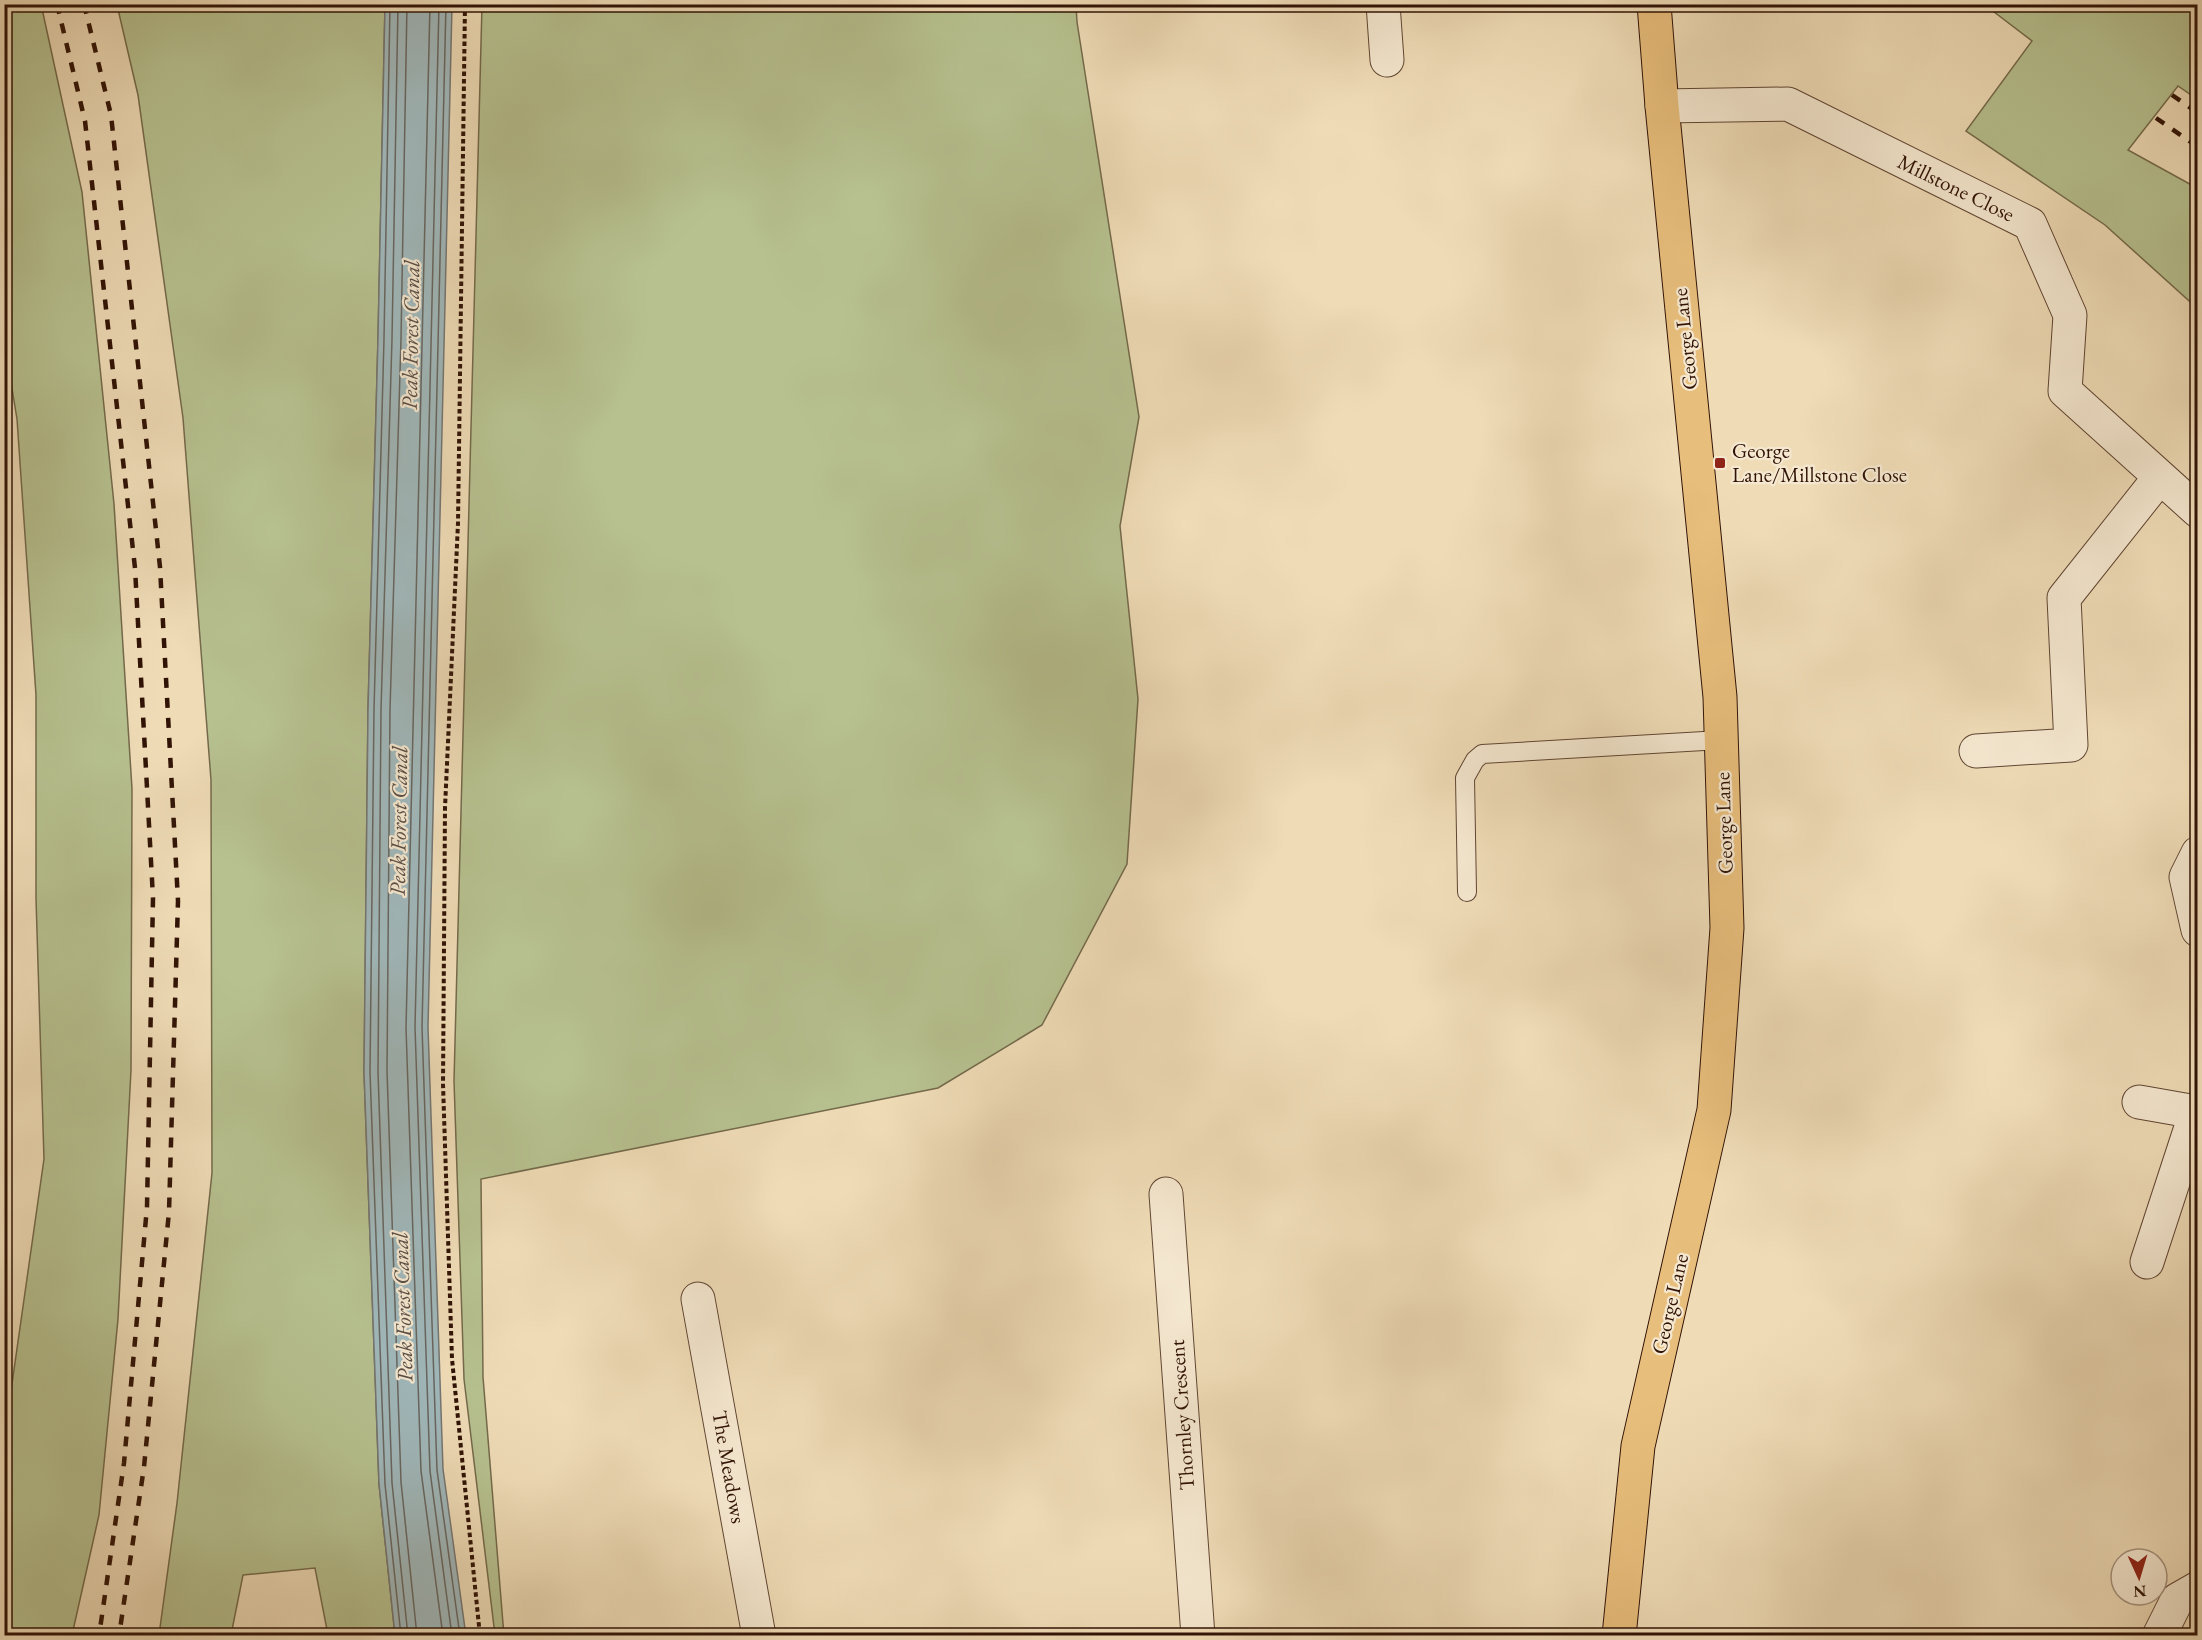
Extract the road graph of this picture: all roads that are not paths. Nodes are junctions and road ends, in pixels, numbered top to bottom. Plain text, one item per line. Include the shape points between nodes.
1 (1383, 4) edge
2 (1654, 4) edge
3 (1386, 60) dead end
4 (1662, 106) junction
5 (2160, 477) junction
6 (2198, 511) edge
7 (1721, 740) junction
8 (1976, 751) dead end
9 (2198, 853) edge
10 (1467, 892) dead end
11 (2198, 930) edge
12 (2139, 1102) dead end
13 (2197, 1111) edge
14 (1166, 1194) dead end
15 (2147, 1262) dead end
16 (698, 1299) dead end
17 (2198, 1588) edge
18 (759, 1635) edge
19 (1198, 1635) edge
20 (1619, 1635) edge
21 (2159, 1635) edge

1 - 3 street
2 - 4 main road, George Lane
4 - 5 street, Millstone Close via 1788,104 2030,224 2070,315 2065,391
4 - 7 main road, George Lane
5 - 6 street, Millstone Close
5 - 8 street via 2064,598 2071,745
7 - 10 lane via 1482,754 1465,778
7 - 20 main road, George Lane via 1727,928 1714,1110 1638,1446
9 - 11 street via 2186,877
12 - 13 street
13 - 15 street
14 - 19 street, Thornley Crescent
16 - 18 street, The Meadows
17 - 21 street via 2177,1600

